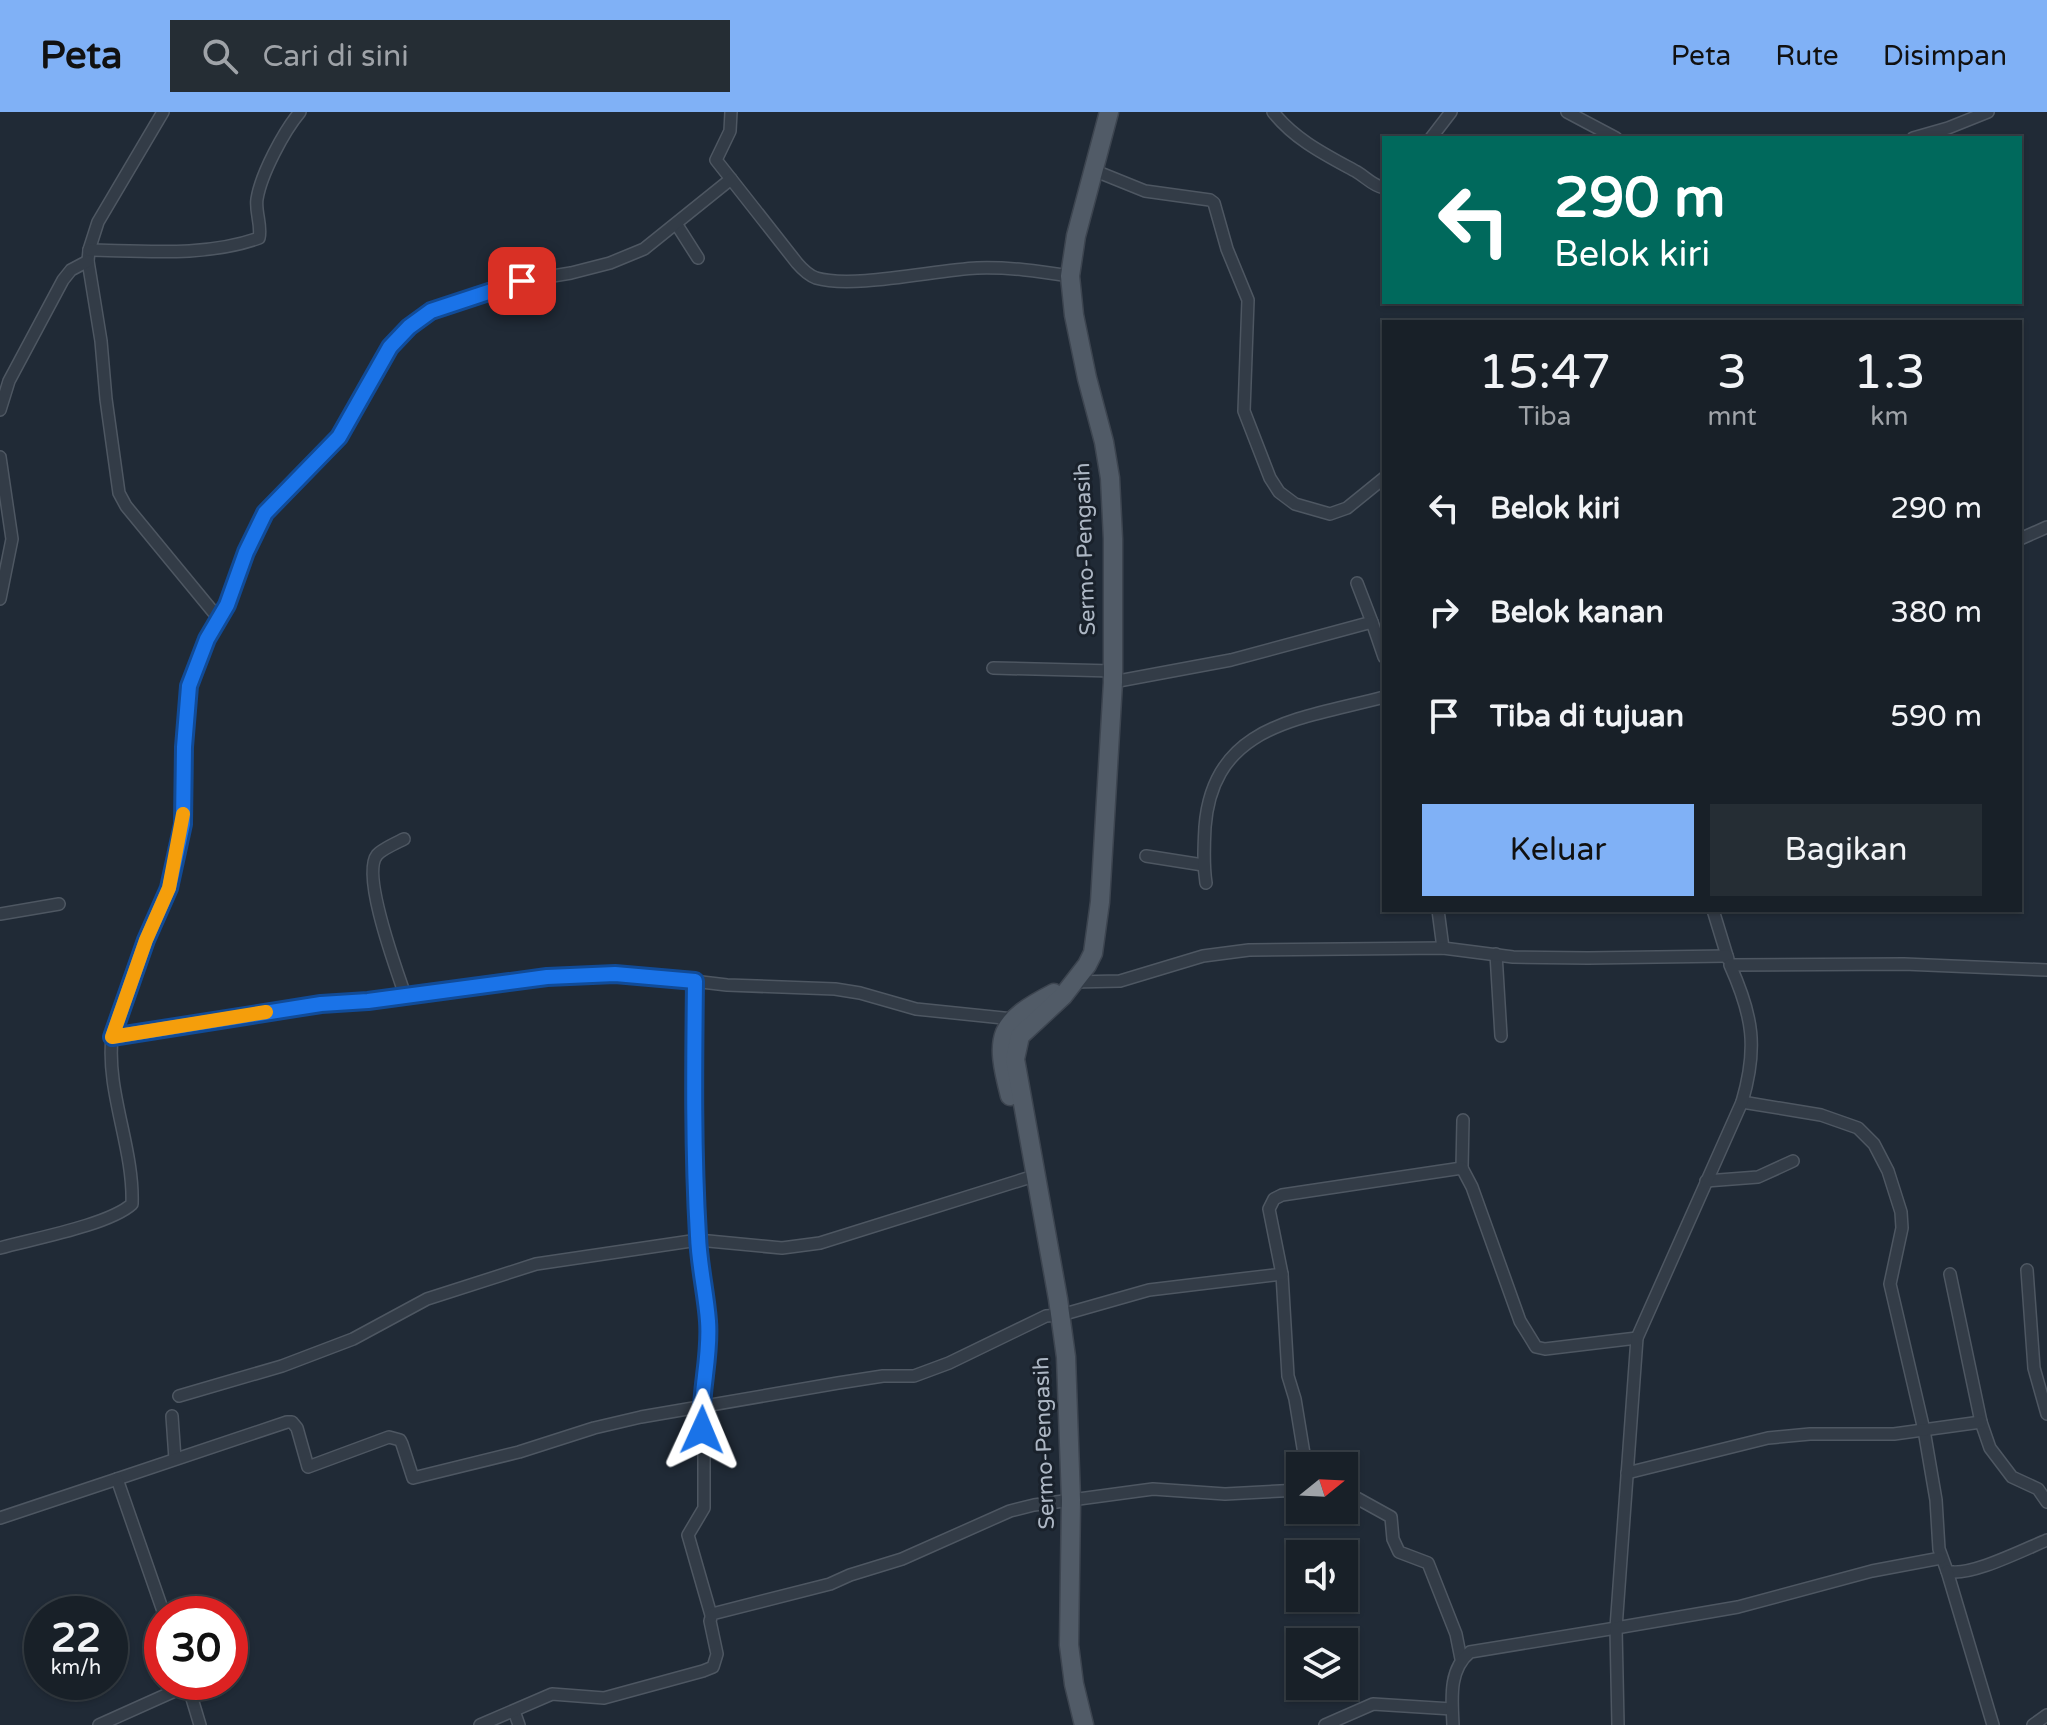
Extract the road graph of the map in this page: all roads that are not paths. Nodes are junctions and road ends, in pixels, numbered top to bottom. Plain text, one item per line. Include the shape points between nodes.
1 (163, 112) edge
2 (300, 112) edge
3 (731, 112) edge
4 (1109, 112) edge
5 (1273, 112) edge
6 (1451, 112) edge
7 (1567, 112) edge
8 (1988, 112) edge
9 (1433, 136) edge
10 (1612, 136) edge
11 (1920, 136) edge
12 (1093, 170) junction
13 (731, 179) junction
14 (1382, 187) edge
15 (677, 225) junction
16 (88, 255) junction
17 (698, 258) dead end
18 (1070, 276) junction
19 (0, 410) edge
20 (0, 457) edge
21 (1382, 480) edge
22 (2047, 527) edge
23 (2022, 538) edge
24 (1357, 583) dead end
25 (0, 599) edge
26 (219, 619) junction
27 (1372, 622) junction
28 (1382, 651) edge
29 (993, 668) dead end
30 (1113, 677) junction
31 (1382, 698) edge
32 (404, 839) dead end
33 (1146, 856) dead end
34 (1203, 865) junction
35 (1206, 883) dead end
36 (59, 904) dead end
37 (1438, 912) edge
38 (1714, 912) edge
39 (0, 914) edge
40 (1443, 948) junction
41 (1496, 954) junction
42 (1728, 960) junction
43 (2047, 970) edge
44 (695, 981) junction
45 (1072, 983) junction
46 (405, 995) junction
47 (1013, 1019) junction
48 (1501, 1036) dead end
49 (112, 1037) junction
50 (1742, 1102) junction
51 (1463, 1120) dead end
52 (1793, 1161) dead end
53 (1033, 1168) junction
54 (1462, 1168) junction
55 (1706, 1181) junction
56 (698, 1240) junction
57 (0, 1248) edge
58 (2027, 1270) dead end
59 (1282, 1274) junction
60 (1950, 1274) dead end
61 (1061, 1315) junction
62 (1637, 1338) junction
63 (179, 1396) dead end
64 (701, 1408) junction
65 (2047, 1414) edge
66 (172, 1416) dead end
67 (1981, 1422) junction
68 (1924, 1430) junction
69 (1303, 1452) edge
70 (175, 1459) junction
71 (1627, 1473) junction
72 (117, 1479) junction
73 (1286, 1491) edge
74 (1358, 1499) edge
75 (1071, 1500) junction
76 (2047, 1502) edge
77 (0, 1518) edge
78 (2047, 1540) edge
79 (1941, 1558) junction
80 (1947, 1571) junction
81 (158, 1596) edge
82 (711, 1615) junction
83 (1616, 1628) junction
84 (1461, 1659) junction
85 (153, 1700) edge
86 (192, 1700) edge
87 (1452, 1709) junction
88 (514, 1711) junction
89 (2047, 1715) edge
90 (99, 1725) edge
91 (200, 1725) edge
92 (480, 1725) edge
93 (519, 1725) edge
94 (1084, 1725) edge
95 (1325, 1725) edge
96 (1453, 1725) edge
97 (1618, 1725) edge
98 (1993, 1725) edge
99 (2033, 1725) edge

1 - 16 street via 98,222
2 - 16 street via 284,132 257,201 259,238 204,250
3 - 13 street via 730,131 716,160
4 - 12 main road, Sermo-Pengasih
5 - 14 street via 1312,147
6 - 9 street
7 - 10 street
8 - 11 street
12 - 18 main road, Sermo-Pengasih
12 - 21 street via 1145,191 1214,203 1248,300 1244,411 1279,492 1295,504 1330,514 1347,508
13 - 15 street
13 - 18 street via 797,263 820,279 976,268
15 - 17 street
15 - 26 street via 644,249 610,263 522,281 431,311 409,327 390,347 339,437 265,513
16 - 19 street via 63,280 9,381
16 - 26 street via 119,493
18 - 30 main road, Sermo-Pengasih via 1110,478
20 - 25 street via 12,539
22 - 23 street
24 - 27 street
26 - 49 street via 189,686 183,824 169,888
27 - 28 street
27 - 30 street via 1231,660
29 - 30 street
30 - 45 main road, Sermo-Pengasih via 1095,941 1087,965
31 - 34 street via 1277,726 1244,743 1209,794
32 - 46 street via 377,856 372,870 381,921
33 - 34 street
34 - 35 street
36 - 39 street
37 - 40 street
38 - 42 street
40 - 41 street
40 - 45 street via 1224,952 1120,981
41 - 42 street
41 - 48 street
42 - 43 street
42 - 50 street via 1752,1033 1751,1072
44 - 46 street via 588,973
44 - 47 street via 835,989 916,1009
44 - 56 street
45 - 47 main road, Sermo-Pengasih
45 - 53 main road, Sermo-Pengasih via 1027,1026 1015,1046
46 - 49 street
47 - 53 main road, Sermo-Pengasih via 1001,1040 1003,1067
49 - 57 street via 110,1056 132,1204 103,1219
50 - 55 street
50 - 68 street via 1844,1121 1874,1144 1901,1212 1890,1284
51 - 54 street
52 - 55 street via 1758,1177
53 - 56 street via 820,1243 782,1248
53 - 61 main road, Sermo-Pengasih
54 - 59 street via 1303,1190 1274,1199 1269,1209
54 - 62 street via 1520,1321 1536,1347
55 - 62 street
56 - 63 street via 536,1264 427,1299 353,1339 282,1366
56 - 64 street via 708,1322
58 - 65 street via 2034,1368
59 - 61 street via 1149,1290
59 - 69 street via 1287,1368
60 - 67 street
61 - 64 street via 1036,1320 914,1376 883,1376
61 - 75 main road, Sermo-Pengasih
62 - 71 street
64 - 70 street via 594,1428 413,1478 400,1440 389,1437 308,1467 292,1422
64 - 82 street via 704,1508 688,1535
66 - 70 street
67 - 68 street
67 - 76 street via 1999,1462 2012,1477 2038,1489
68 - 71 street via 1768,1438
68 - 79 street
70 - 72 street
71 - 83 street
72 - 77 street
72 - 81 street
73 - 75 street via 1225,1494 1153,1489
74 - 84 street via 1391,1517 1399,1552 1428,1563
75 - 82 street via 1010,1511 902,1559
75 - 94 main road, Sermo-Pengasih via 1069,1645
78 - 80 street via 1972,1569
79 - 80 street
79 - 83 street via 1738,1607
80 - 98 street
82 - 88 street via 717,1654 713,1667 614,1696 552,1694
83 - 84 street via 1470,1652
83 - 97 street
84 - 87 street
85 - 90 street
86 - 91 street
87 - 95 street via 1373,1704
87 - 96 street
88 - 92 street
88 - 93 street
89 - 99 street

